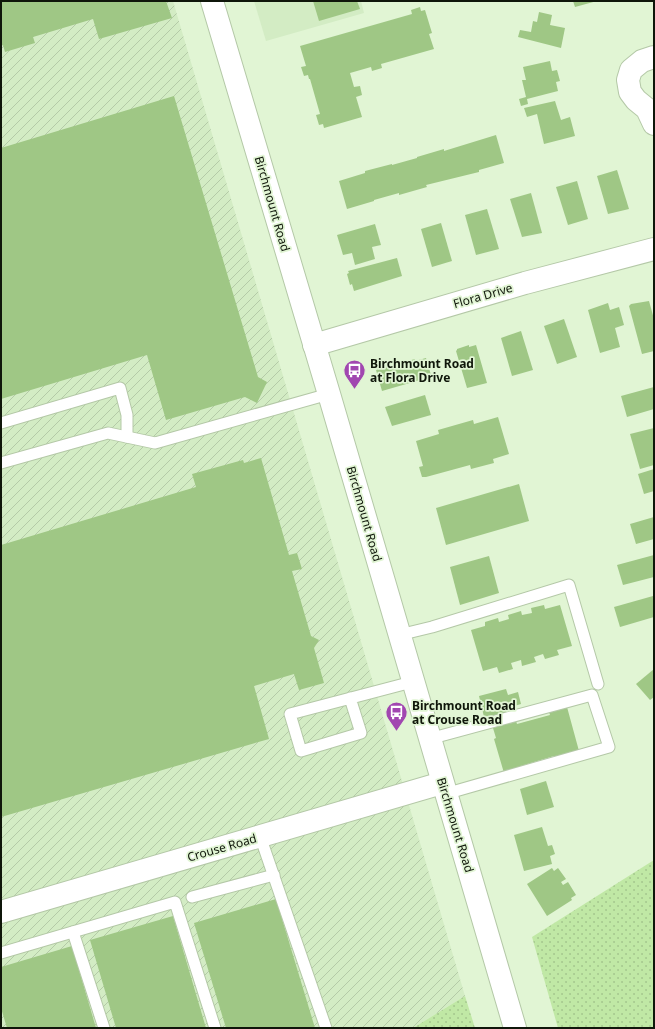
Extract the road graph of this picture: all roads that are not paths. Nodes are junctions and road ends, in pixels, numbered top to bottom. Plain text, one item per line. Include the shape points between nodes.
1 (212, 1) edge
2 (654, 57) edge
3 (654, 124) edge
4 (654, 249) edge
5 (314, 345) junction
6 (329, 394) junction
7 (1, 423) edge
8 (127, 437) junction
9 (1, 463) edge
10 (399, 635) junction
11 (412, 682) junction
12 (598, 684) dead end
13 (350, 698) junction
14 (429, 740) junction
15 (444, 789) junction
16 (260, 836) junction
17 (274, 875) junction
18 (192, 897) dead end
19 (1, 912) edge
20 (73, 932) junction
21 (1, 953) edge
22 (104, 1028) edge
23 (215, 1028) edge
24 (326, 1028) edge
25 (515, 1028) edge

1 - 5 main road, Birchmount Road
2 - 3 main road via 642,61 631,70 628,80 630,92 647,109
4 - 5 main road, Flora Drive via 525,283
5 - 6 main road, Birchmount Road
6 - 8 lane via 155,443
6 - 10 main road, Birchmount Road
7 - 8 lane via 120,388 127,415
8 - 9 lane via 108,433
10 - 11 main road, Birchmount Road
10 - 12 lane via 568,585
11 - 13 lane
11 - 14 main road, Birchmount Road
13 - 13 lane via 290,714 301,751 361,733
14 - 15 main road, Birchmount Road
14 - 15 lane via 592,695 609,747
15 - 16 main road, Crouse Road
15 - 25 main road, Birchmount Road
16 - 17 lane
16 - 19 main road, Crouse Road
17 - 18 lane
17 - 24 lane
20 - 21 lane
20 - 22 lane
20 - 23 lane via 175,902

